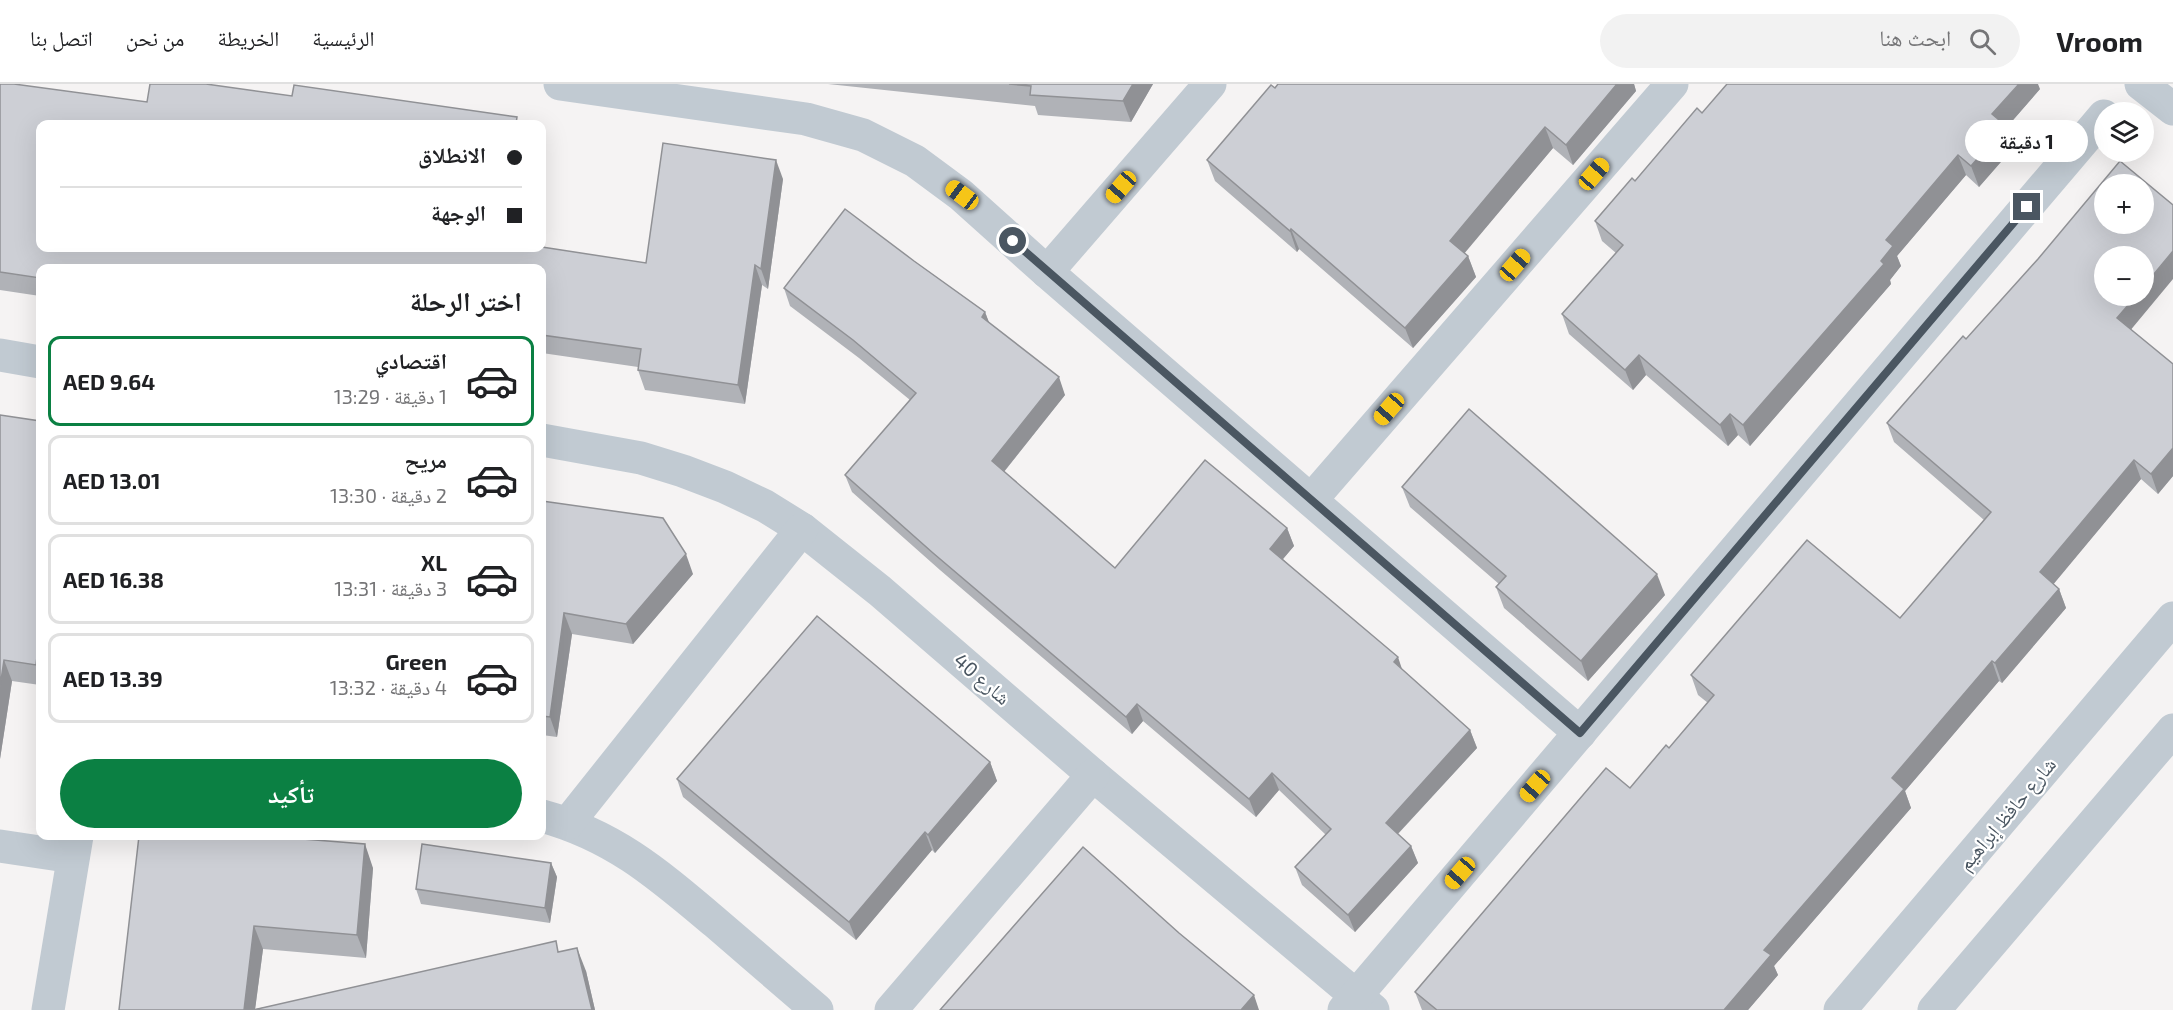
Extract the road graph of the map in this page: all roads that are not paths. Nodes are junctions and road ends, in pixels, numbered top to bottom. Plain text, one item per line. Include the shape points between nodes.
1 (560, 84) edge
2 (1210, 84) edge
3 (1672, 84) edge
4 (2132, 84) edge
5 (2141, 84) edge
6 (751, 97) edge
7 (2117, 102) edge
8 (2173, 110) edge
9 (2094, 128) edge
10 (1047, 272) junction
11 (0, 355) edge
12 (36, 361) edge
13 (546, 441) edge
14 (1311, 500) junction
15 (802, 530) junction
16 (2173, 618) edge
17 (2173, 730) edge
18 (1580, 733) junction
19 (1093, 775) junction
20 (555, 819) edge
21 (0, 846) edge
22 (75, 846) edge
23 (1357, 1006) edge
24 (48, 1010) edge
25 (817, 1010) edge
26 (891, 1010) edge
27 (1840, 1010) edge
28 (1935, 1010) edge

1 - 6 street via 665,100
2 - 10 street
3 - 14 street
4 - 7 street
5 - 8 street
6 - 10 street via 806,119 863,135 915,161 962,195
9 - 18 street
10 - 14 street
11 - 12 street
13 - 15 street, شارع 40 via 641,458 683,471 765,506
14 - 18 street
15 - 19 street, شارع 40 via 880,591
15 - 20 street
16 - 27 street, شارع حافظ إبراهيم
17 - 28 street
18 - 23 street
19 - 23 street, شارع 40
19 - 26 street
20 - 25 street via 608,842 646,865
21 - 22 street
22 - 24 street

